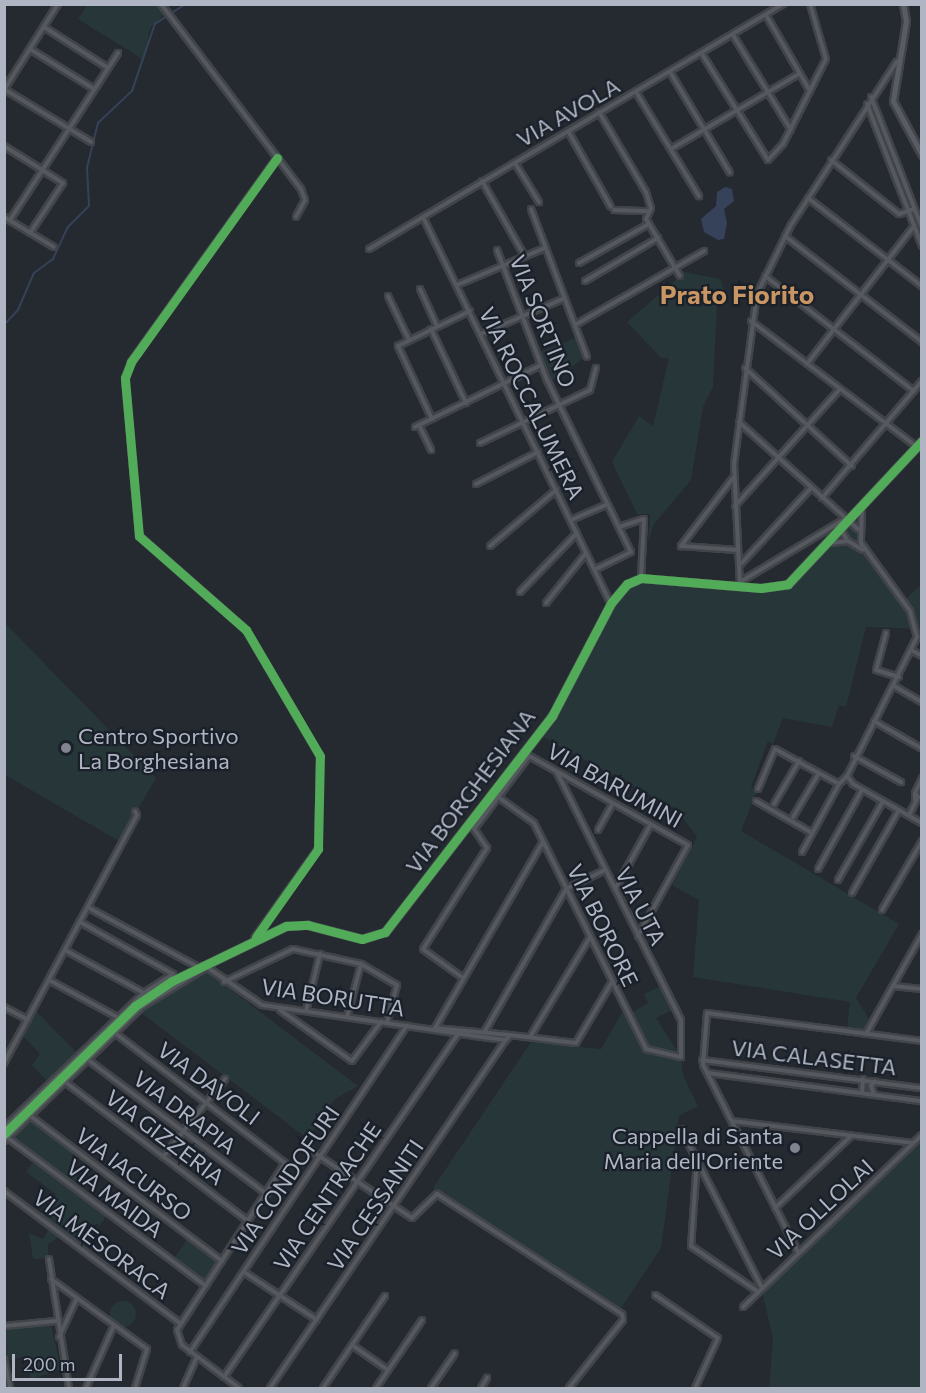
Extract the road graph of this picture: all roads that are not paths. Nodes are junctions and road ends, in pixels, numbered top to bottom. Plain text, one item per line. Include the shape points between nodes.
1 (50, 4) edge
2 (161, 4) edge
3 (784, 4) edge
4 (810, 4) edge
5 (903, 4) edge
6 (57, 6) edge
7 (766, 15) junction
8 (44, 27) junction
9 (733, 35) junction
10 (30, 49) junction
11 (118, 53) dead end
12 (702, 54) junction
13 (897, 61) junction
14 (108, 68) junction
15 (670, 72) junction
16 (800, 74) junction
17 (5, 89) edge
18 (94, 89) junction
19 (810, 91) junction
20 (636, 92) junction
21 (768, 93) junction
22 (871, 97) junction
23 (867, 104) junction
24 (599, 112) junction
25 (736, 112) junction
26 (68, 130) junction
27 (705, 130) junction
28 (790, 130) junction
29 (568, 131) junction
30 (91, 142) dead end
31 (4, 146) edge
32 (671, 149) junction
33 (921, 155) edge
34 (278, 158) junction
35 (831, 160) junction
36 (515, 163) junction
37 (42, 171) junction
38 (730, 173) dead end
39 (482, 181) junction
40 (699, 196) dead end
41 (808, 198) junction
42 (539, 202) dead end
43 (531, 209) dead end
44 (914, 209) junction
45 (650, 211) junction
46 (908, 212) junction
47 (4, 217) edge
48 (296, 217) dead end
49 (423, 217) junction
50 (10, 220) junction
51 (649, 224) junction
52 (914, 226) junction
53 (921, 228) edge
54 (30, 233) junction
55 (785, 236) junction
56 (657, 238) junction
57 (921, 246) edge
58 (54, 247) dead end
59 (545, 248) junction
60 (369, 249) dead end
61 (497, 250) dead end
62 (704, 251) dead end
63 (524, 255) junction
64 (888, 261) junction
65 (502, 263) junction
66 (579, 263) dead end
67 (675, 268) junction
68 (680, 276) dead end
69 (765, 276) junction
70 (585, 281) dead end
71 (457, 285) junction
72 (921, 286) edge
73 (420, 289) dead end
74 (861, 295) junction
75 (388, 296) dead end
76 (565, 298) junction
77 (470, 311) junction
78 (522, 315) junction
79 (751, 321) junction
80 (575, 325) junction
81 (437, 327) junction
82 (431, 329) junction
83 (835, 330) junction
84 (481, 334) junction
85 (409, 340) junction
86 (921, 342) edge
87 (587, 357) dead end
88 (807, 364) junction
89 (541, 365) junction
90 (596, 368) dead end
91 (745, 368) junction
92 (921, 381) edge
93 (505, 384) junction
94 (840, 389) junction
95 (914, 391) junction
96 (466, 403) junction
97 (560, 404) junction
98 (432, 419) junction
99 (739, 421) junction
100 (524, 423) junction
101 (808, 426) junction
102 (888, 426) junction
103 (921, 441) edge
104 (480, 443) dead end
105 (917, 447) junction
106 (431, 450) dead end
107 (538, 452) junction
108 (779, 459) junction
109 (852, 466) junction
110 (734, 477) junction
111 (476, 484) dead end
112 (811, 488) junction
113 (556, 490) junction
114 (822, 498) junction
115 (608, 504) junction
116 (735, 506) junction
117 (862, 509) junction
118 (571, 520) junction
119 (846, 522) junction
120 (619, 527) junction
121 (858, 529) junction
122 (842, 531) junction
123 (577, 533) junction
124 (847, 540) junction
125 (831, 543) junction
126 (490, 546) dead end
127 (737, 550) junction
128 (866, 552) junction
129 (586, 553) junction
130 (739, 566) junction
131 (594, 570) junction
132 (641, 579) junction
133 (740, 584) junction
134 (520, 592) dead end
135 (546, 603) dead end
136 (611, 604) junction
137 (919, 631) edge
138 (886, 633) dead end
139 (913, 651) junction
140 (921, 656) edge
141 (898, 677) junction
142 (894, 686) junction
143 (921, 702) edge
144 (874, 721) junction
145 (921, 748) edge
146 (527, 755) junction
147 (854, 756) junction
148 (799, 761) junction
149 (557, 772) junction
150 (819, 773) junction
151 (847, 776) junction
152 (921, 778) edge
153 (901, 782) dead end
154 (839, 784) junction
155 (758, 789) dead end
156 (862, 790) junction
157 (498, 797) junction
158 (756, 801) dead end
159 (883, 801) junction
160 (613, 803) junction
161 (774, 804) dead end
162 (135, 810) dead end
163 (899, 810) junction
164 (908, 815) junction
165 (794, 817) dead end
166 (921, 823) edge
167 (651, 824) junction
168 (598, 830) dead end
169 (812, 833) junction
170 (543, 841) junction
171 (921, 841) edge
172 (802, 852) dead end
173 (818, 869) dead end
174 (604, 870) junction
175 (838, 880) dead end
176 (566, 889) junction
177 (615, 890) junction
178 (852, 893) dead end
179 (89, 908) junction
180 (882, 910) dead end
181 (80, 922) junction
182 (921, 934) edge
183 (638, 936) junction
184 (590, 937) junction
185 (254, 939) junction
186 (65, 950) junction
187 (320, 954) junction
188 (361, 964) junction
189 (203, 966) junction
190 (463, 978) junction
191 (50, 980) junction
192 (224, 982) junction
193 (612, 982) junction
194 (892, 986) junction
195 (921, 989) edge
196 (144, 993) junction
197 (141, 1004) junction
198 (4, 1007) edge
199 (277, 1008) junction
200 (306, 1011) junction
201 (347, 1017) junction
202 (119, 1019) junction
203 (28, 1020) junction
204 (381, 1022) junction
205 (387, 1023) junction
206 (407, 1026) junction
207 (435, 1028) junction
208 (485, 1030) junction
209 (113, 1031) junction
210 (458, 1034) junction
211 (866, 1034) junction
212 (510, 1035) junction
213 (530, 1037) junction
214 (506, 1040) junction
215 (921, 1041) edge
216 (681, 1057) joint
217 (86, 1058) junction
218 (702, 1060) junction
219 (4, 1063) edge
220 (788, 1070) junction
221 (707, 1073) junction
222 (225, 1079) dead end
223 (863, 1079) junction
224 (63, 1081) junction
225 (876, 1081) junction
226 (786, 1083) junction
227 (921, 1088) edge
228 (862, 1094) junction
229 (874, 1095) junction
230 (921, 1101) edge
231 (207, 1102) junction
232 (28, 1114) junction
233 (731, 1120) junction
234 (4, 1128) edge
235 (681, 1129) dead end
236 (184, 1131) junction
237 (921, 1135) edge
238 (851, 1136) junction
239 (5, 1137) edge
240 (913, 1143) junction
241 (304, 1146) dead end
242 (163, 1157) junction
243 (321, 1157) junction
244 (697, 1159) junction
245 (357, 1181) junction
246 (4, 1191) edge
247 (267, 1194) junction
248 (394, 1206) junction
249 (775, 1208) junction
250 (249, 1222) junction
251 (798, 1252) junction
252 (49, 1259) dead end
253 (222, 1261) junction
254 (244, 1272) junction
255 (51, 1279) junction
256 (206, 1286) junction
257 (761, 1286) junction
258 (757, 1291) junction
259 (655, 1295) dead end
260 (280, 1296) junction
261 (385, 1296) dead end
262 (77, 1298) junction
263 (742, 1307) dead end
264 (317, 1320) junction
265 (422, 1320) dead end
266 (56, 1321) junction
267 (180, 1323) junction
268 (114, 1325) junction
269 (4, 1326) edge
270 (59, 1338) junction
271 (352, 1345) junction
272 (190, 1352) junction
273 (455, 1353) dead end
274 (197, 1357) junction
275 (4, 1359) edge
276 (388, 1370) junction
277 (224, 1377) junction
278 (487, 1378) dead end
279 (569, 1388) edge
280 (10, 1389) edge
281 (69, 1389) edge
282 (86, 1389) edge
283 (135, 1389) edge
284 (183, 1389) edge
285 (239, 1389) edge
286 (270, 1389) edge
287 (323, 1389) edge
288 (375, 1389) edge
289 (431, 1389) edge
290 (481, 1389) edge
291 (695, 1389) edge

1 - 6 street
2 - 34 street
3 - 7 street, VIA AVOLA
4 - 19 street via 826,53
5 - 13 street via 906,23
6 - 8 street
7 - 9 street, VIA AVOLA
7 - 16 street
8 - 10 street
8 - 14 street
9 - 12 street, VIA AVOLA
9 - 21 street
10 - 17 street
10 - 18 street
11 - 14 street
12 - 15 street, VIA AVOLA
12 - 25 street
13 - 22 street
13 - 33 street via 894,109
14 - 18 street
15 - 20 street, VIA AVOLA
15 - 27 street
16 - 19 street
16 - 21 street
17 - 26 street
18 - 26 street
19 - 28 street
20 - 24 street, VIA AVOLA
20 - 32 street
21 - 25 street
21 - 28 street
22 - 23 street
22 - 44 street
23 - 35 street
23 - 46 street
24 - 29 street, VIA AVOLA
24 - 45 street via 646,192
25 - 27 street
25 - 28 street via 768,160
26 - 30 street
26 - 37 street
27 - 32 street
27 - 38 street
29 - 36 street, VIA AVOLA
29 - 45 street via 612,208
31 - 37 street
32 - 40 street
34 - 48 street via 304,195
34 - 185 street via 131,362 125,378 139,536 246,630 320,756 318,849
35 - 41 street
35 - 46 street via 900,214
36 - 39 street, VIA AVOLA
36 - 42 street
37 - 50 street
37 - 54 street via 63,183
39 - 49 street, VIA AVOLA
39 - 63 street
41 - 55 street
41 - 64 street
43 - 59 street
44 - 46 street
44 - 53 street
45 - 51 street
46 - 52 street
47 - 50 street
49 - 60 street, VIA AVOLA
49 - 71 street, VIA ROCCALUMERA
50 - 54 street
51 - 56 street
51 - 66 street
52 - 57 street
52 - 64 street
54 - 58 street
55 - 69 street
55 - 74 street
56 - 67 street
56 - 70 street
59 - 63 street
59 - 76 street
61 - 65 street, VIA SORTINO
62 - 67 street
63 - 65 street
64 - 72 street
64 - 74 street
65 - 71 street
65 - 78 street, VIA SORTINO
67 - 68 street
67 - 80 street
69 - 79 street
69 - 83 street
71 - 77 street, VIA ROCCALUMERA
73 - 81 street
74 - 83 street
74 - 86 street
75 - 85 street
76 - 78 street
76 - 80 street
77 - 81 street
77 - 84 street, VIA ROCCALUMERA
78 - 84 street
78 - 89 street, VIA SORTINO
79 - 88 street
79 - 91 street
80 - 87 street
81 - 82 street
82 - 85 street
82 - 96 street
83 - 88 street
83 - 95 street
84 - 93 street, VIA ROCCALUMERA
85 - 98 street via 398,346
88 - 94 street
89 - 93 street
89 - 97 street, VIA SORTINO
90 - 97 street via 590,390
91 - 99 street
91 - 101 street
92 - 95 street
93 - 96 street
93 - 100 street, VIA ROCCALUMERA
94 - 101 street
94 - 102 street
95 - 102 street
96 - 98 street
97 - 100 street
97 - 115 street, VIA SORTINO
98 - 106 street via 417,426
99 - 108 street
99 - 110 street
100 - 104 street
100 - 107 street, VIA ROCCALUMERA
101 - 108 street
101 - 109 street
102 - 105 street
102 - 109 street
103 - 105 street
105 - 117 street
107 - 111 street
107 - 113 street, VIA ROCCALUMERA
108 - 112 street
108 - 116 street
109 - 114 street
110 - 116 street
110 - 127 street via 681,546
112 - 114 street
112 - 130 street
113 - 118 street, VIA ROCCALUMERA
113 - 126 street
114 - 119 street
115 - 118 street
115 - 120 street, VIA SORTINO
116 - 127 street
117 - 119 street
117 - 121 street
118 - 123 street, VIA ROCCALUMERA
119 - 121 street
119 - 122 street
119 - 133 street
120 - 131 street, VIA SORTINO via 631,552
120 - 132 street via 644,519
121 - 128 street
122 - 124 street
122 - 125 street
123 - 129 street, VIA ROCCALUMERA
123 - 134 street
124 - 125 street
124 - 128 street
125 - 133 street via 786,585
127 - 130 street
128 - 137 street via 910,610
129 - 131 street, VIA ROCCALUMERA
129 - 135 street
130 - 133 street
131 - 136 street, VIA ROCCALUMERA
132 - 133 street
132 - 136 street, VIA BORGHESIANA via 628,583
136 - 146 street, VIA BORGHESIANA via 566,693
137 - 139 street
138 - 141 street via 876,670
139 - 140 street
139 - 141 street
141 - 142 street
142 - 143 street
142 - 144 street
144 - 145 street
144 - 147 street
146 - 149 street, VIA BARUMINI
146 - 157 street
146 - 185 street, VIA BORGHESIANA via 380,935 360,939 297,924
147 - 151 street
147 - 153 street
148 - 150 street
148 - 155 street via 773,749
148 - 161 street
149 - 160 street, VIA BARUMINI
149 - 174 street, VIA UTA
150 - 154 street
150 - 165 street
151 - 154 street
151 - 156 street
152 - 164 street
154 - 169 street
156 - 159 street
156 - 173 street
157 - 170 street, VIA BORORE via 528,815
157 - 190 street via 474,830 487,848 423,949
158 - 169 street
159 - 163 street
159 - 175 street
160 - 167 street, VIA BARUMINI
160 - 168 street
162 - 179 street via 137,815
163 - 164 street
163 - 178 street
164 - 166 street
167 - 177 street
167 - 183 street, VIA BARUMINI via 689,846
169 - 172 street
170 - 176 street, VIA BORORE
170 - 190 street
171 - 180 street
174 - 176 street
174 - 177 street, VIA UTA
176 - 184 street, VIA BORORE
176 - 208 street
177 - 183 street, VIA UTA
179 - 181 street
179 - 189 street, VIA BORUTTA
181 - 186 street
181 - 196 street, VIA BORGHESIANA via 173,973
182 - 194 street
183 - 216 street, VIA UTA via 682,1023
184 - 193 street, VIA BORORE
184 - 213 street
185 - 189 street, VIA BORGHESIANA
186 - 191 street
186 - 196 street
187 - 188 street
187 - 192 street via 289,950
187 - 200 street
188 - 201 street
188 - 205 street via 397,985
189 - 192 street, VIA BORUTTA
189 - 197 street, VIA BORGHESIANA
190 - 207 street
191 - 202 street
191 - 203 street
192 - 199 street, VIA BORUTTA via 251,1001
193 - 213 street, VIA BORUTTA via 576,1043
193 - 216 street, VIA BORORE via 648,1051
194 - 195 street
194 - 211 street
196 - 202 street, VIA BORGHESIANA
197 - 202 street, VIA BORGHESIANA
197 - 209 street, VIA BORGHESIANA
198 - 203 street
199 - 200 street, VIA BORUTTA
199 - 204 street via 352,1061
200 - 201 street, VIA BORUTTA
201 - 204 street, VIA BORUTTA
202 - 209 street, VIA BORGHESIANA
202 - 234 street, VIA BORGHESIANA
203 - 219 street
204 - 205 street, VIA BORUTTA
205 - 206 street, VIA BORUTTA
206 - 207 street, VIA BORUTTA
206 - 243 street, VIA CONDOFURI
207 - 208 street, VIA BORUTTA
207 - 210 street, VIA BORUTTA
208 - 212 street, VIA BORUTTA
209 - 217 street, VIA BORGHESIANA
209 - 231 street, VIA DAVOLI
210 - 214 street, VIA BORUTTA
210 - 245 street, VIA CENTRACHE
211 - 215 street
211 - 218 street via 707,1013
212 - 213 street, VIA BORUTTA
212 - 214 street
214 - 248 street, VIA CESSANITI
217 - 224 street, VIA BORGHESIANA
217 - 236 street, VIA DRAPIA
218 - 220 street, VIA CALASETTA
218 - 221 street
220 - 223 street, VIA CALASETTA
220 - 226 street
221 - 226 street, VIA CALASETTA
221 - 233 street
222 - 231 street
223 - 225 street, VIA CALASETTA
223 - 228 street
224 - 232 street, VIA BORGHESIANA
224 - 242 street, VIA GIZZERIA
225 - 227 street, VIA CALASETTA
225 - 229 street via 870,1086
226 - 228 street, VIA CALASETTA
228 - 229 street, VIA CALASETTA
229 - 230 street, VIA CALASETTA
231 - 236 street
231 - 247 street, VIA DAVOLI via 285,1165
232 - 239 street, VIA BORGHESIANA
232 - 253 street, VIA IACURSO
233 - 238 street
233 - 249 street
235 - 244 street
236 - 242 street
236 - 247 street, VIA DRAPIA
237 - 240 street, VIA OLLOLAI
238 - 240 street
238 - 249 street
239 - 256 street, VIA MAIDA
240 - 251 street, VIA OLLOLAI
241 - 243 street
242 - 250 street, VIA GIZZERIA
243 - 245 street
243 - 254 street, VIA CONDOFURI
244 - 257 street
244 - 258 street via 692,1247
245 - 248 street
245 - 260 street, VIA CENTRACHE
246 - 267 street, VIA MESORACA
247 - 250 street
248 - 264 street, VIA CESSANITI
248 - 279 street via 414,1219 436,1193 623,1316
249 - 251 street
250 - 253 street
251 - 257 street, VIA OLLOLAI
252 - 255 street
253 - 256 street
254 - 260 street
254 - 272 street, VIA CONDOFURI
255 - 262 street
255 - 266 street
256 - 267 street
257 - 258 street, VIA OLLOLAI
258 - 263 street, VIA OLLOLAI
259 - 291 street via 718,1338
260 - 264 street
260 - 277 street, VIA CENTRACHE
261 - 271 street
262 - 268 street
262 - 270 street
264 - 286 street, VIA CESSANITI
265 - 276 street
266 - 269 street
266 - 270 street
267 - 272 street via 178,1339
268 - 282 street
268 - 283 street via 148,1351
270 - 281 street
271 - 276 street
271 - 287 street
272 - 274 street
273 - 289 street
274 - 277 street
274 - 284 street
275 - 280 street
276 - 288 street
277 - 285 street
278 - 290 street

